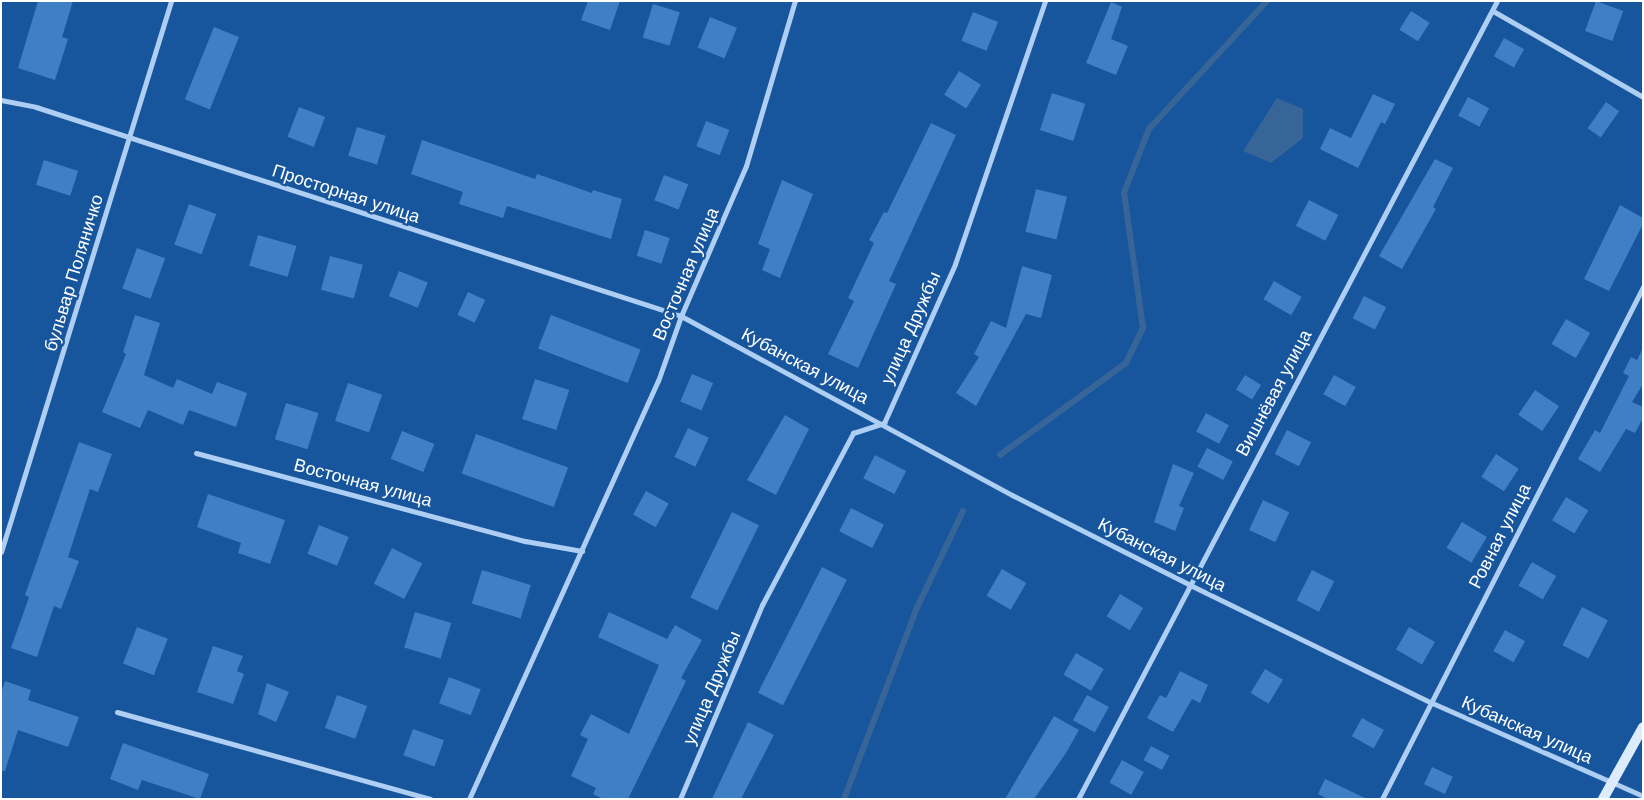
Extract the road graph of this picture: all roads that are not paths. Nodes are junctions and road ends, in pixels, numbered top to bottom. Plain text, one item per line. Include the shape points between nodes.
1 (171, 1) edge
2 (795, 1) edge
3 (1045, 1) edge
4 (1497, 1) edge
5 (1493, 11) junction
6 (1643, 97) edge
7 (1, 100) edge
8 (130, 139) junction
9 (1643, 287) edge
10 (681, 316) junction
11 (884, 423) junction
12 (196, 453) dead end
13 (582, 551) junction
14 (1, 552) edge
15 (1188, 584) junction
16 (1430, 702) junction
17 (117, 712) dead end
18 (1643, 727) edge
19 (1611, 784) junction
20 (1643, 796) edge
21 (430, 799) edge
22 (469, 799) edge
23 (680, 799) edge
24 (1078, 799) edge
25 (1382, 799) edge
26 (1603, 799) edge

1 - 8 street, бульвар Поляничко
2 - 10 street, Восточная улица via 746,166
3 - 11 street, улица Дружбы via 955,264
4 - 5 street, Вишнёвая улица
5 - 6 street
5 - 15 street, Вишнёвая улица
7 - 8 street, Просторная улица via 36,107
8 - 10 street, Просторная улица
8 - 14 street, бульвар Поляничко
9 - 16 street, Ровная улица
10 - 11 street, Кубанская улица
10 - 13 street, Восточная улица via 658,381
11 - 15 street, Кубанская улица via 1012,495
11 - 23 street, улица Дружбы via 853,433 762,605
12 - 13 street, Восточная улица via 525,541
13 - 22 street, Восточная улица
15 - 16 street, Кубанская улица
15 - 24 street, Вишнёвая улица
16 - 19 street, Кубанская улица
16 - 25 street, Ровная улица
17 - 21 street
18 - 19 main road
19 - 20 street, Кубанская улица
19 - 26 main road

